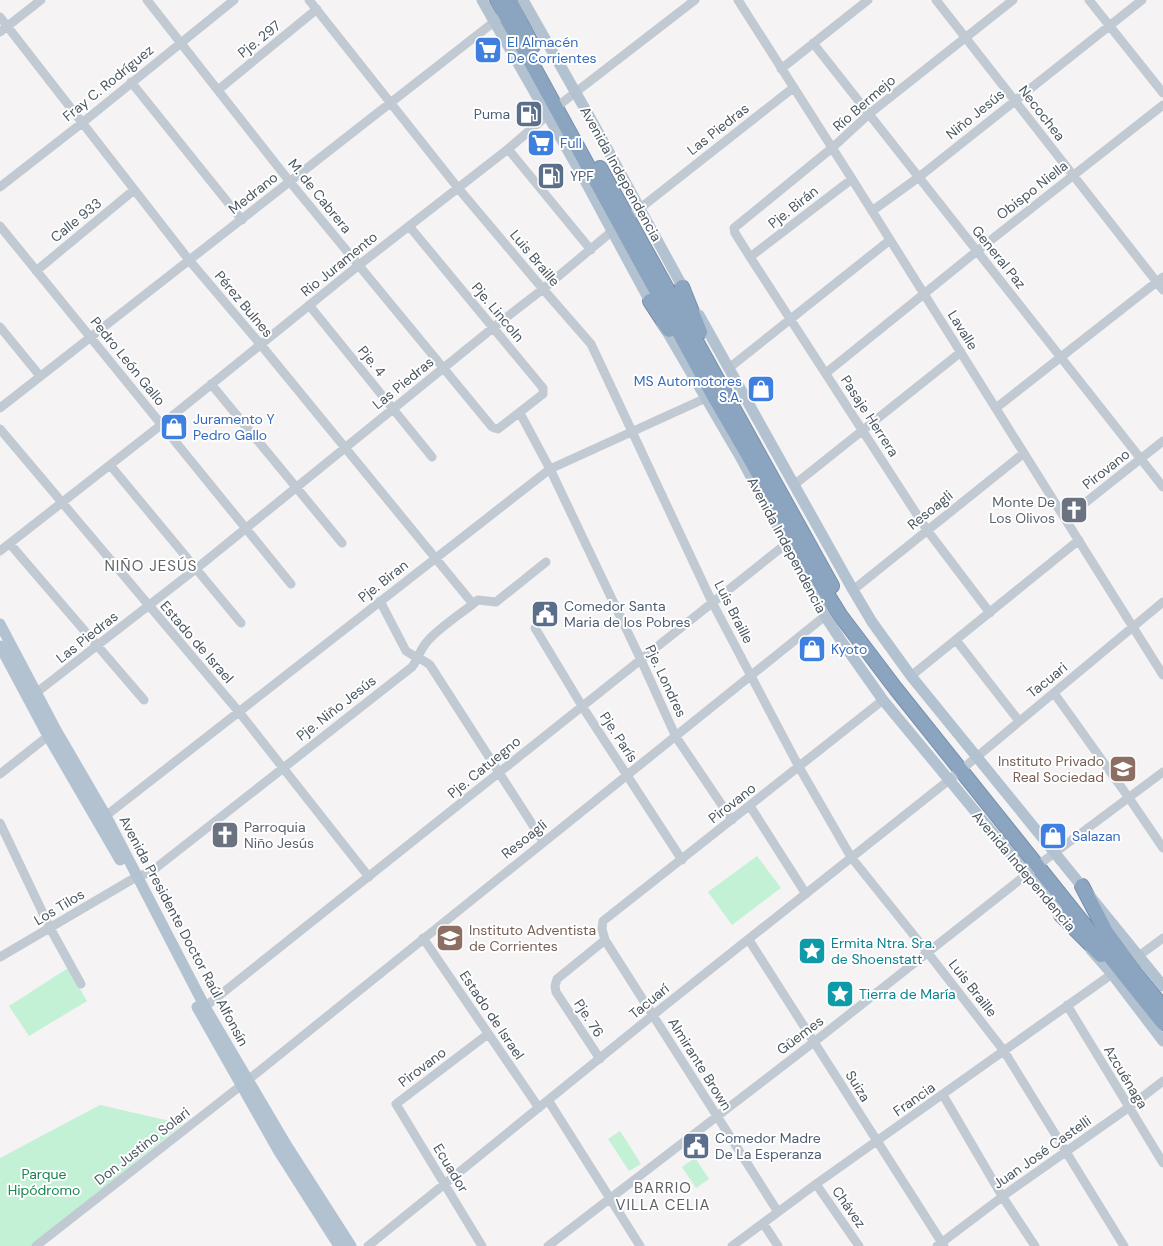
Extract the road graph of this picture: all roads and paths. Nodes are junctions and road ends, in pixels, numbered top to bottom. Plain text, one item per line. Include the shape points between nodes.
1 (41, 0) edge
2 (148, 0) edge
3 (234, 0) edge
4 (310, 0) edge
5 (482, 0) edge
6 (497, 0) edge
7 (695, 0) edge
8 (738, 0) edge
9 (868, 0) edge
10 (936, 0) edge
11 (1013, 0) edge
12 (1089, 0) edge
13 (1142, 0) edge
14 (513, 6) edge
15 (317, 9) junction
16 (0, 17) edge
17 (1109, 26) junction
18 (4, 30) edge
19 (966, 37) junction
20 (181, 42) junction
21 (813, 43) junction
22 (781, 68) junction
23 (131, 82) junction
24 (793, 88) junction
25 (218, 90) junction
26 (576, 92) junction
27 (1163, 93) edge
28 (1015, 100) junction
29 (391, 103) junction
30 (1163, 105) edge
31 (556, 109) junction
32 (869, 114) junction
33 (82, 123) junction
34 (832, 148) junction
35 (508, 149) junction
36 (1074, 175) junction
37 (918, 177) junction
38 (852, 178) junction
39 (290, 182) junction
40 (0, 187) edge
41 (458, 188) junction
42 (134, 190) junction
43 (872, 211) junction
44 (242, 220) junction
45 (625, 220) junction
46 (0, 226) edge
47 (409, 226) junction
48 (734, 228) joint
49 (890, 240) junction
50 (591, 250) junction
51 (977, 251) junction
52 (750, 258) junction
53 (189, 260) junction
54 (359, 265) junction
55 (36, 271) junction
56 (1160, 279) edge
57 (682, 287) junction
58 (543, 289) junction
59 (1163, 290) edge
60 (924, 294) junction
61 (650, 301) joint
62 (310, 305) junction
63 (790, 319) junction
64 (0, 327) edge
65 (494, 327) junction
66 (91, 337) junction
67 (261, 345) junction
68 (961, 352) junction
69 (1061, 356) junction
70 (444, 367) junction
71 (729, 368) junction
72 (826, 373) junction
73 (40, 376) junction
74 (211, 384) junction
75 (714, 395) junction
76 (0, 408) edge
77 (393, 408) junction
78 (996, 408) junction
79 (520, 413) junction
80 (161, 425) junction
81 (0, 430) edge
82 (632, 431) junction
83 (864, 431) junction
84 (1163, 441) edge
85 (345, 447) junction
86 (747, 453) junction
87 (1024, 453) junction
88 (432, 457) dead end
89 (1141, 458) junction
90 (110, 465) junction
91 (550, 468) junction
92 (794, 485) junction
93 (295, 488) junction
94 (1163, 488) edge
95 (61, 504) junction
96 (1066, 518) junction
97 (776, 526) junction
98 (246, 527) junction
99 (927, 530) junction
100 (1079, 540) junction
101 (342, 543) dead end
102 (10, 544) junction
103 (786, 544) junction
104 (0, 551) edge
105 (435, 558) junction
106 (546, 562) dead end
107 (197, 568) junction
108 (291, 584) dead end
109 (853, 590) junction
110 (380, 601) junction
111 (712, 602) junction
112 (1163, 602) edge
113 (473, 604) junction
114 (148, 606) junction
115 (990, 613) junction
116 (825, 616) junction
117 (241, 623) dead end
118 (0, 624) edge
119 (535, 628) dead end
120 (1133, 628) junction
121 (956, 640) junction
122 (0, 646) edge
123 (97, 646) junction
124 (419, 659) junction
125 (641, 660) junction
126 (750, 675) junction
127 (1163, 675) edge
128 (912, 676) junction
129 (1054, 693) junction
130 (33, 696) junction
131 (144, 700) dead end
132 (883, 700) junction
133 (582, 706) junction
134 (239, 712) junction
135 (1019, 721) junction
136 (52, 733) junction
137 (676, 737) junction
138 (968, 764) junction
139 (283, 767) junction
140 (799, 767) junction
141 (499, 772) junction
142 (1163, 772) edge
143 (0, 774) edge
144 (627, 776) junction
145 (949, 780) junction
146 (1129, 798) junction
147 (750, 806) junction
148 (102, 819) junction
149 (732, 820) junction
150 (0, 823) edge
151 (543, 841) junction
152 (1163, 848) edge
153 (851, 857) junction
154 (682, 860) junction
155 (1047, 860) junction
156 (1027, 876) junction
157 (369, 877) junction
158 (134, 879) junction
159 (1082, 886) junction
160 (806, 894) junction
161 (1060, 915) junction
162 (50, 928) junction
163 (602, 929) joint
164 (423, 938) junction
165 (1163, 938) edge
166 (605, 940) junction
167 (749, 940) junction
168 (928, 953) junction
169 (1140, 955) junction
170 (0, 957) edge
171 (1133, 970) junction
172 (1112, 974) junction
173 (81, 984) dead end
174 (1163, 986) edge
175 (1139, 993) junction
176 (1067, 1005) junction
177 (1163, 1007) edge
178 (202, 1009) junction
179 (653, 1016) junction
180 (1163, 1022) edge
181 (488, 1034) junction
182 (1163, 1041) edge
183 (814, 1042) junction
184 (1004, 1051) junction
185 (600, 1059) junction
186 (1163, 1081) edge
187 (244, 1083) junction
188 (942, 1095) junction
189 (548, 1100) junction
190 (396, 1104) joint
191 (539, 1108) junction
192 (1128, 1108) junction
193 (717, 1116) junction
194 (877, 1142) junction
195 (1066, 1152) junction
196 (1163, 1163) edge
197 (816, 1184) junction
198 (446, 1185) junction
199 (1002, 1196) junction
200 (610, 1198) junction
201 (778, 1212) junction
202 (763, 1223) junction
203 (941, 1245) edge
204 (36, 1246) edge
205 (339, 1246) edge
206 (351, 1246) edge
207 (368, 1246) edge
208 (482, 1246) edge
209 (548, 1246) edge
210 (640, 1246) edge
211 (732, 1246) edge
212 (778, 1246) edge
213 (859, 1246) edge
214 (1035, 1246) edge
215 (1124, 1246) edge

1 - 18 street
2 - 20 street, M. de Cabrera
3 - 20 street, Fray C. Rodríguez
4 - 15 street, Luis Braille
5 - 14 main road, Avenida Independencia
6 - 14 highway, Avenida Independencia
7 - 26 street, Rio Juramento
8 - 22 street, Lavalle
9 - 21 street
10 - 19 street, Necochea
11 - 19 street, Río Bermejo
12 - 17 street
13 - 17 street, Niño Jesús
14 - 26 main road, Avenida Independencia
14 - 29 street, Medrano
14 - 31 highway, Avenida Independencia
15 - 25 street, Pje. 297
15 - 29 street, Luis Braille
16 - 18 street, Pérez Bulnes
17 - 27 street
17 - 28 street, Niño Jesús
18 - 33 street, Pérez Bulnes
19 - 28 street, Necochea
19 - 32 street, Río Bermejo
20 - 23 street, Fray C. Rodríguez
20 - 25 street, M. de Cabrera
21 - 22 street
21 - 32 street, General Paz
22 - 24 street, Lavalle
23 - 33 street, Fray C. Rodríguez
23 - 44 street
24 - 34 street, Lavalle
24 - 45 street, Las Piedras
25 - 39 street, M. de Cabrera
26 - 31 street, Rio Juramento
26 - 45 main road, Avenida Independencia
28 - 36 street, Necochea
28 - 37 street, Niño Jesús
29 - 39 street, Medrano
29 - 41 street, Luis Braille
30 - 36 street, Obispo Niella
31 - 35 street, Rio Juramento
31 - 45 highway, Avenida Independencia
31 - 45 main road, Avenida Independencia via 582,177
32 - 34 street, Río Bermejo
32 - 37 street, General Paz
33 - 40 street, Fray C. Rodríguez
33 - 42 street, Pérez Bulnes
34 - 38 street, Lavalle
34 - 48 street, Río Bermejo
35 - 41 street, Rio Juramento
35 - 50 street
36 - 51 street, Obispo Niella
36 - 56 street, Necochea
37 - 43 street, Niño Jesús
37 - 51 street, General Paz
38 - 43 street, Lavalle
38 - 52 street, Pje. Birán
39 - 44 street, Medrano
39 - 54 street, M. de Cabrera
41 - 47 street, Rio Juramento
41 - 58 street, Luis Braille
42 - 53 street, Pérez Bulnes
42 - 55 street, Calle 933
43 - 49 street, Lavalle
44 - 53 street, Medrano
45 - 50 street, Las Piedras
45 - 57 main road, Avenida Independencia
45 - 61 main road, Avenida Independencia
45 - 75 highway, Avenida Independencia
46 - 55 street, Pedro León Gallo
47 - 54 street, Rio Juramento
47 - 65 street, Pje. Lincoln
48 - 52 street, Pasaje Herrera
49 - 60 street, Lavalle
49 - 63 street
50 - 58 street, Las Piedras
51 - 60 street, Obispo Niella
51 - 69 street, General Paz
52 - 63 street, Pasaje Herrera
53 - 66 street, Medrano
53 - 67 street, Pérez Bulnes
54 - 62 street, Rio Juramento
54 - 70 street, M. de Cabrera
55 - 66 street, Pedro León Gallo
56 - 59 street, Necochea
56 - 69 street
57 - 71 main road, Avenida Independencia
57 - 75 highway
58 - 65 street, Las Piedras
58 - 82 street, Luis Braille via 591,344
60 - 68 street, Lavalle
60 - 72 street, Obispo Niella
61 - 75 highway
62 - 67 street, Rio Juramento
62 - 77 street, Pje. 4
63 - 71 street
63 - 72 street, Pasaje Herrera
64 - 73 street
65 - 70 street, Las Piedras
65 - 79 street, Pje. Lincoln via 543,388 542,394
66 - 73 street, Medrano
66 - 80 street, Pedro León Gallo
67 - 74 street, Rio Juramento
67 - 85 street, Pérez Bulnes
68 - 78 street, Lavalle
68 - 83 street
69 - 78 street
69 - 89 street, General Paz
70 - 77 street, Las Piedras
70 - 79 street, M. de Cabrera via 492,427 498,429
71 - 92 main road, Avenida Independencia
72 - 83 street, Pasaje Herrera
73 - 76 street, Medrano
74 - 80 street, Rio Juramento
74 - 93 street
75 - 82 street, Pje. Biran
75 - 86 highway, Avenida Independencia
75 - 97 main road, Avenida Independencia via 741,458
75 - 138 highway, Avenida Independencia via 866,638
77 - 85 street, Las Piedras
77 - 88 street, Pje. 4
78 - 87 street, Lavalle
79 - 91 street, Pje. Londres
80 - 90 street, Rio Juramento
80 - 98 street, Pedro León Gallo
81 - 95 street, Estado de Israel
82 - 91 street, Pje. Biran
82 - 111 street, Luis Braille
83 - 92 street
83 - 99 street, Pasaje Herrera
84 - 89 street, Pirovano
85 - 93 street, Las Piedras
85 - 105 street, Pérez Bulnes
86 - 97 highway
86 - 138 highway, Avenida Independencia via 840,614 896,689
87 - 96 street, Lavalle
87 - 99 street, Resoagli
89 - 94 street, General Paz
89 - 96 street, Pirovano
90 - 95 street, Rio Juramento
90 - 107 street
91 - 105 street, Pje. Biran
91 - 125 street, Pje. Londres
92 - 109 main road, Avenida Independencia
93 - 98 street, Las Piedras
93 - 101 street
95 - 102 street, Rio Juramento
95 - 114 street, Estado de Israel
96 - 100 street, Lavalle
97 - 103 main road, Avenida Independencia
98 - 107 street, Las Piedras
98 - 108 street, Pedro León Gallo
99 - 109 street, Resoagli
99 - 115 street, Pasaje Herrera
100 - 115 street
100 - 120 street, Lavalle
102 - 104 street, Rio Juramento
102 - 123 street
103 - 111 street, Pje. Catuegno
103 - 116 main road, Avenida Independencia
105 - 110 street, Pje. Biran
105 - 113 street, Pérez Bulnes
106 - 113 street via 496,602 478,600
107 - 114 street, Las Piedras
107 - 117 street
109 - 128 main road, Avenida Independencia
110 - 124 street via 406,651
110 - 134 street, Pje. Biran
111 - 125 street, Pje. Catuegno
111 - 126 street, Luis Braille
112 - 120 street, Tacuari
113 - 124 street, Pje. Niño Jesús via 427,641
114 - 123 street, Las Piedras
114 - 134 street, Estado de Israel
115 - 121 street
116 - 126 street, Resoagli
116 - 132 main road, Avenida Independencia
118 - 130 main road, Avenida Presidente Doctor Raúl Alfonsín
119 - 133 street, Pje. París
120 - 127 street, Lavalle
120 - 129 street, Tacuari
121 - 128 street
121 - 135 street
122 - 130 main road, Avenida Presidente Doctor Raúl Alfonsín
123 - 130 street, Las Piedras
123 - 131 street
124 - 139 street, Pje. Niño Jesús
124 - 141 street via 430,665
125 - 133 street, Pje. Catuegno
125 - 137 street, Pje. Londres
126 - 137 street, Resoagli
126 - 140 street, Luis Braille
128 - 138 main road, Avenida Independencia
129 - 135 street, Tacuari
129 - 146 street
130 - 136 main road, Avenida Presidente Doctor Raúl Alfonsín
132 - 140 street, Pirovano
132 - 145 main road, Avenida Independencia
133 - 141 street, Pje. Catuegno
133 - 144 street, Pje. París
134 - 139 street, Estado de Israel
134 - 148 street, Pje. Biran
135 - 138 street, Tacuari
136 - 143 street
136 - 148 main road, Avenida Presidente Doctor Raúl Alfonsín
137 - 144 street, Resoagli
137 - 149 street, Pje. Londres
138 - 145 street, Tacuari
138 - 155 highway, Avenida Independencia
139 - 157 street, Estado de Israel
139 - 158 street, Pje. Niño Jesús via 152,871
140 - 147 street, Pirovano
140 - 153 street, Luis Braille
141 - 151 street
141 - 157 street, Pje. Catuegno
142 - 146 street, Güemes
144 - 151 street, Resoagli
144 - 154 street, Pje. París
145 - 153 street, Tacuarí
145 - 156 main road, Avenida Independencia
146 - 152 street
146 - 155 street, Güemes
147 - 149 street, Pirovano
147 - 160 street
148 - 158 main road, Avenida Presidente Doctor Raúl Alfonsín
149 - 154 street, Pirovano
150 - 162 street
151 - 164 street, Resoagli
153 - 160 street, Tacuarí
153 - 168 street, Luis Braille
154 - 163 street, Pirovano via 603,922
155 - 156 street, Güemes
155 - 159 main road, Avenida Independencia
155 - 171 highway, Avenida Independencia
155 - 175 highway, Avenida Independencia
156 - 161 main road, Avenida Independencia
156 - 168 street, Güemes
157 - 178 street, Pje. Catuegno
158 - 162 street, Los Tilos
158 - 178 main road, Avenida Presidente Doctor Raúl Alfonsín
159 - 169 main road, Avenida Independencia
159 - 171 highway via 1106,932
160 - 167 street, Tacuarí
161 - 172 main road, Avenida Independencia
161 - 175 highway
162 - 170 street, Los Tilos
162 - 173 street
163 - 166 street, Almirante Brown
164 - 181 street, Estado de Israel
164 - 187 street, Resoagli
165 - 169 street
166 - 179 street, Almirante Brown
166 - 185 street, Pje. 76 via 557,979 555,986
167 - 179 street, Tacuarí
167 - 183 street, Suiza
168 - 183 street, Güemes
168 - 184 street, Luis Braille
169 - 174 main road, Avenida Independencia
171 - 177 highway, Avenida Independencia
172 - 176 street, Francia
172 - 182 main road, Avenida Independencia
175 - 180 highway, Avenida Independencia
176 - 184 street, Francia
176 - 192 street, Azcuénaga
178 - 187 main road, Avenida Presidente Doctor Raúl Alfonsín
179 - 185 street, Tacuarí
179 - 193 street, Almirante Brown
181 - 190 street, Pirovano
181 - 191 street, Estado de Israel
183 - 193 street, Güemes
183 - 194 street, Suiza
184 - 188 street, Francia
184 - 195 street, Luis Braille
185 - 189 street, Tacuarí
186 - 192 street, Juan José Castelli
187 - 204 street, Don Justino Solari
187 - 205 main road, Avenida Presidente Doctor Raúl Alfonsín via 278,1150
187 - 206 main road, Avenida Presidente Doctor Raúl Alfonsín
188 - 194 street, Francia
188 - 199 street
189 - 191 street, Tacuarí
189 - 200 street
190 - 198 street, Ecuador
191 - 198 street, Tacuarí
192 - 195 street, Juan José Castelli
192 - 196 street, Azcuénaga
193 - 200 street, Güemes
193 - 201 street, Almirante Brown
194 - 197 street, Francia
194 - 203 street, Suiza
195 - 199 street, Juan José Castelli
195 - 215 street, Luis Braille
197 - 201 street, Francia
197 - 213 street, Chávez
198 - 207 street, Tacuarí
198 - 208 street, Ecuador
199 - 203 street, Juan José Castelli
199 - 214 street
200 - 209 street, Güemes
200 - 210 street
201 - 202 street, Francia
202 - 211 street, Francia
202 - 212 street

